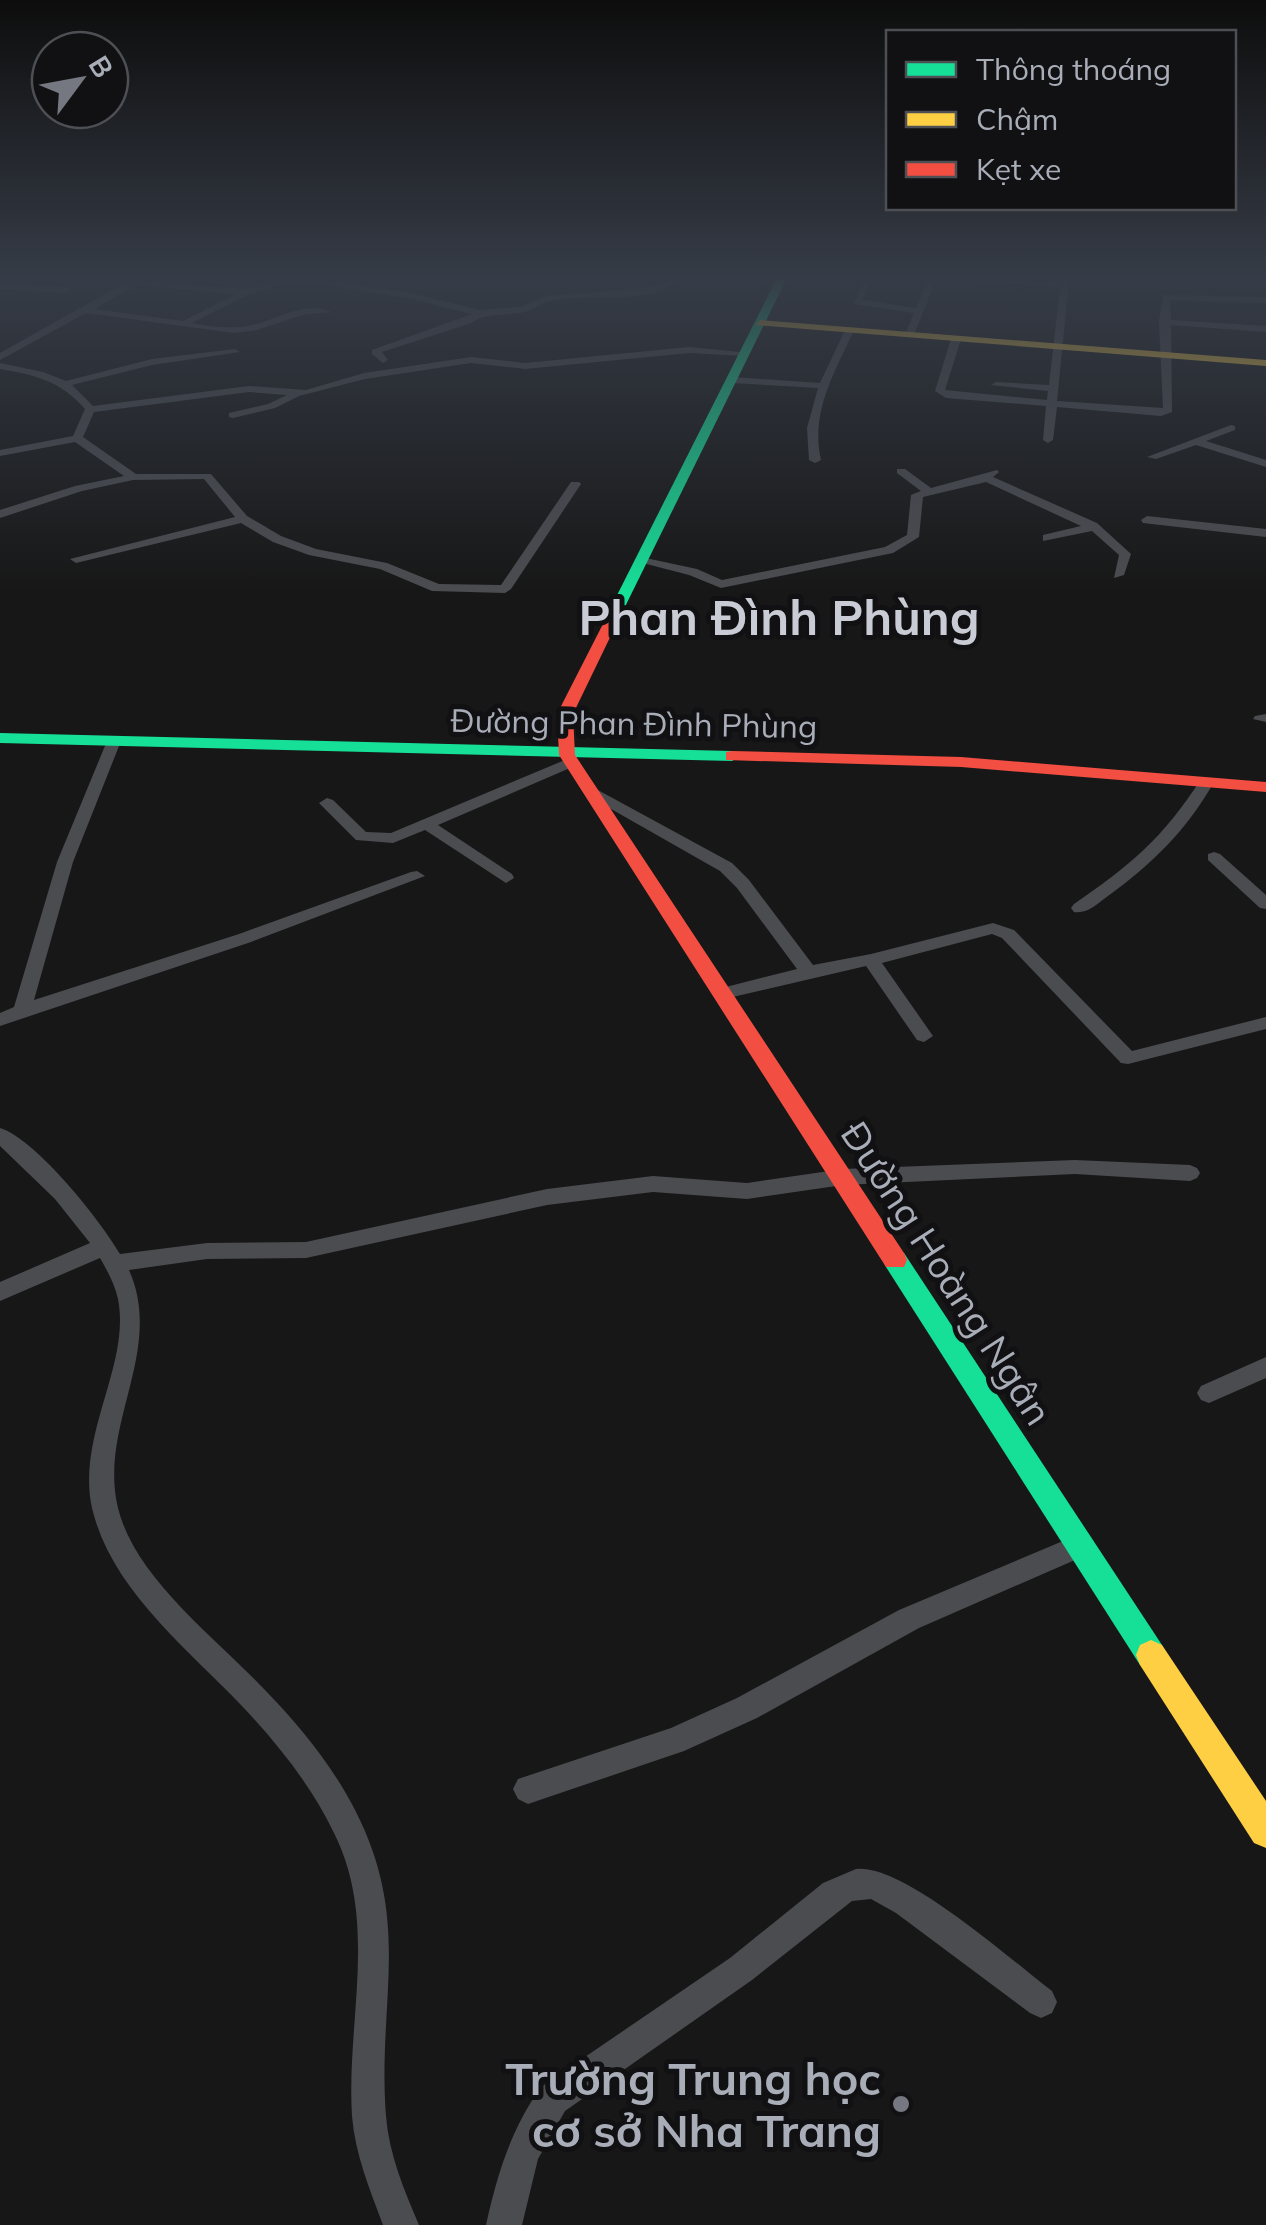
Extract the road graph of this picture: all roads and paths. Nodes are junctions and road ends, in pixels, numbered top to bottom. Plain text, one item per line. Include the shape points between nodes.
1 (69, 384) edge
2 (247, 384) edge
3 (334, 384) edge
4 (730, 384) edge
5 (792, 384) edge
6 (942, 384) edge
7 (1054, 384) edge
8 (1166, 384) edge
9 (996, 385) dead end
10 (826, 386) joint
11 (1054, 388) junction
12 (249, 389) junction
13 (294, 394) junction
14 (1052, 405) junction
15 (90, 409) junction
16 (233, 415) dead end
17 (1231, 428) dead end
18 (76, 438) junction
19 (1048, 440) dead end
20 (1195, 442) junction
21 (0, 453) edge
22 (1152, 457) dead end
23 (815, 460) dead end
24 (1266, 464) edge
25 (900, 472) dead end
26 (133, 477) junction
27 (575, 484) dead end
28 (927, 490) junction
29 (0, 514) edge
30 (243, 519) junction
31 (1148, 520) dead end
32 (1093, 526) junction
33 (1266, 533) edge
34 (1047, 538) dead end
35 (76, 559) dead end
36 (641, 561) junction
37 (1118, 575) dead end
38 (0, 738) edge
39 (114, 741) junction
40 (570, 759) junction
41 (1206, 782) junction
42 (1266, 787) edge
43 (596, 794) junction
44 (327, 803) dead end
45 (428, 825) junction
46 (1214, 857) dead end
47 (416, 876) dead end
48 (506, 878) dead end
49 (1266, 904) edge
50 (1080, 908) dead end
51 (871, 960) junction
52 (808, 972) junction
53 (724, 993) junction
54 (22, 1010) junction
55 (0, 1020) edge
56 (1266, 1023) edge
57 (924, 1036) dead end
58 (0, 1136) edge
59 (1190, 1172) dead end
60 (843, 1177) junction
61 (109, 1255) junction
62 (0, 1292) edge
63 (1266, 1367) edge
64 (1209, 1393) dead end
65 (1082, 1545) junction
66 (528, 1790) dead end
67 (1266, 1831) edge
68 (1041, 2002) dead end
69 (401, 2225) edge
70 (504, 2225) edge

1 - 15 street
2 - 12 street
3 - 13 street
4 - 36 street
5 - 10 street
6 - 14 street via 940,392
7 - 11 street
8 - 14 street via 1164,412
9 - 11 street
10 - 23 street via 811,435
11 - 14 street
12 - 13 street
12 - 15 street
13 - 16 street
14 - 19 street
15 - 18 street
17 - 20 street
18 - 21 street
18 - 26 street
20 - 22 street
20 - 24 street
25 - 28 street
26 - 29 street
26 - 30 street via 208,476
27 - 30 street via 506,589 438,588 383,566 290,544
28 - 32 street via 990,475
28 - 36 street via 914,499 913,538 889,550 721,584
30 - 35 street
31 - 33 street
32 - 34 street
32 - 37 street via 1125,554
36 - 40 street via 565,714
38 - 39 street, Đường Phan Đình Phùng
39 - 40 street, Đường Phan Đình Phùng
39 - 54 street via 65,862
40 - 41 street, Đường Phan Đình Phùng via 961,762
40 - 43 street, Đường Hoàng Ngân
40 - 45 street
41 - 42 street, Đường Phan Đình Phùng
41 - 50 street via 1162,847
43 - 52 street via 726,868
43 - 53 street, Đường Hoàng Ngân
44 - 45 street via 362,836 394,838
45 - 48 street
46 - 49 street
47 - 54 street
51 - 52 street
51 - 56 street via 1002,929 1128,1058
51 - 57 street
52 - 53 street
53 - 60 street, Đường Hoàng Ngân
54 - 55 street
58 - 61 street via 60,1192
59 - 60 street via 1075,1168
60 - 61 street via 774,1190 667,1184 581,1192 306,1250
60 - 65 street, Đường Hoàng Ngân
61 - 62 street
61 - 69 street via 126,1284 132,1320 106,1425 105,1510 130,1562 300,1752 343,1818 365,1870 372,1915 370,2118 382,2178
63 - 64 street
65 - 66 street via 909,1620 674,1741
65 - 67 street, Đường Hoàng Ngân
68 - 70 street via 898,1898 871,1884 850,1886 553,2100 514,2170

